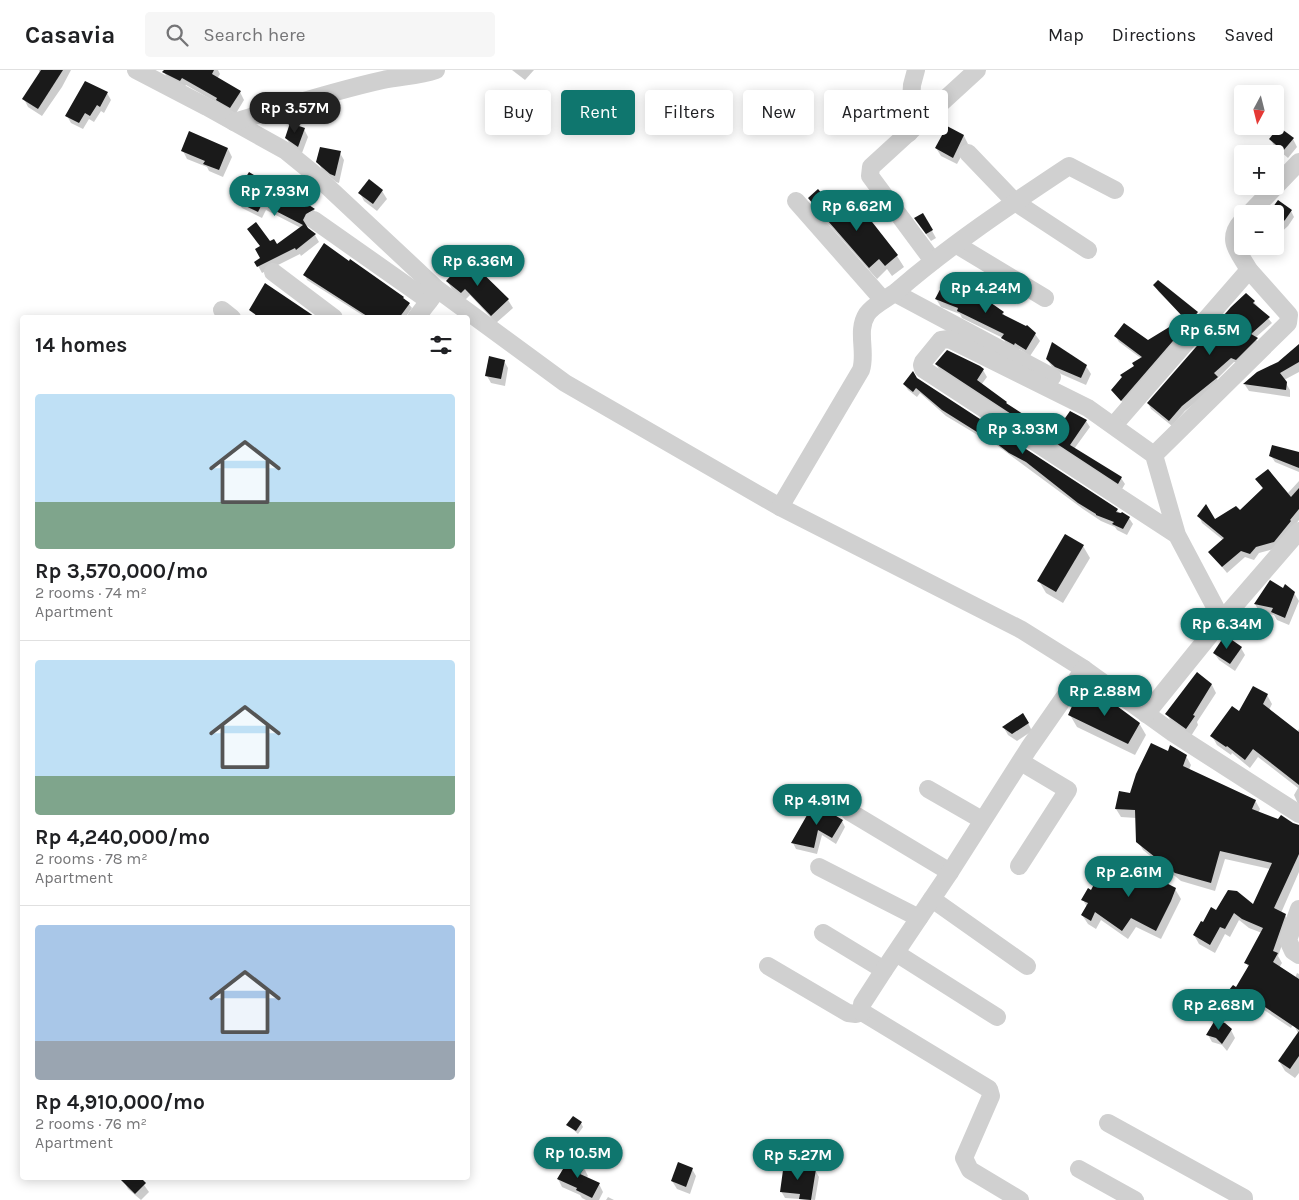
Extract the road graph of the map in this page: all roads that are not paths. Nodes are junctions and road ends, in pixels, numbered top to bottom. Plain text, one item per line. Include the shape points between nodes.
1 (136, 70) edge
2 (436, 70) edge
3 (916, 70) edge
4 (977, 70) edge
5 (912, 90) edge
6 (948, 97) edge
7 (234, 122) junction
8 (907, 135) edge
9 (968, 153) dead end
10 (1299, 162) edge
11 (1115, 190) dead end
12 (796, 201) dead end
13 (1015, 202) junction
14 (1258, 205) edge
15 (314, 220) dead end
16 (957, 244) junction
17 (1088, 250) dead end
18 (1242, 255) edge
19 (933, 261) junction
20 (1250, 270) junction
21 (273, 272) dead end
22 (433, 295) junction
23 (889, 296) junction
24 (1045, 298) dead end
25 (330, 315) edge
26 (418, 315) edge
27 (463, 315) edge
28 (470, 320) edge
29 (1118, 421) junction
30 (1154, 454) junction
31 (780, 507) junction
32 (1299, 531) edge
33 (1177, 535) junction
34 (1222, 620) junction
35 (1084, 669) junction
36 (1146, 714) junction
37 (1021, 762) junction
38 (928, 789) dead end
39 (850, 812) dead end
40 (1299, 814) edge
41 (982, 820) junction
42 (1019, 866) dead end
43 (818, 867) dead end
44 (950, 872) junction
45 (932, 899) junction
46 (1299, 909) edge
47 (919, 918) junction
48 (823, 933) dead end
49 (896, 953) junction
50 (1299, 955) edge
51 (768, 966) dead end
52 (1027, 966) dead end
53 (884, 970) junction
54 (862, 1012) junction
55 (997, 1016) dead end
56 (1108, 1123) dead end
57 (1078, 1169) dead end
58 (1020, 1200) edge
59 (1135, 1200) edge
60 (1244, 1200) edge

1 - 7 street
2 - 7 street via 310,98
3 - 5 street
4 - 6 street
7 - 22 street via 286,151 313,173
8 - 19 street via 871,167 870,176
9 - 13 street
10 - 14 street
11 - 13 street via 1069,166
12 - 23 street
13 - 16 street
13 - 17 street
15 - 22 street
16 - 19 street
16 - 24 street
18 - 20 street
19 - 23 street
20 - 29 street
20 - 30 street via 1288,315 1288,322
21 - 25 street
22 - 26 street
22 - 27 street
23 - 29 street via 1073,388
23 - 31 street via 864,320 864,362 861,370
28 - 31 street via 565,383
29 - 30 street
29 - 33 street via 949,339 940,340 922,365
30 - 33 street
31 - 35 street via 1020,629
32 - 34 street
33 - 34 street
34 - 36 street
35 - 36 street
35 - 37 street
36 - 40 street
37 - 41 street
37 - 42 street via 1068,790
38 - 41 street
39 - 44 street
41 - 44 street
43 - 47 street
44 - 45 street
45 - 47 street
45 - 52 street
46 - 50 street via 1288,940
47 - 49 street
48 - 53 street
49 - 53 street
49 - 55 street
51 - 54 street via 848,1013
53 - 54 street via 862,1004
54 - 58 street via 989,1088 991,1096 964,1158 970,1170
56 - 60 street
57 - 59 street

